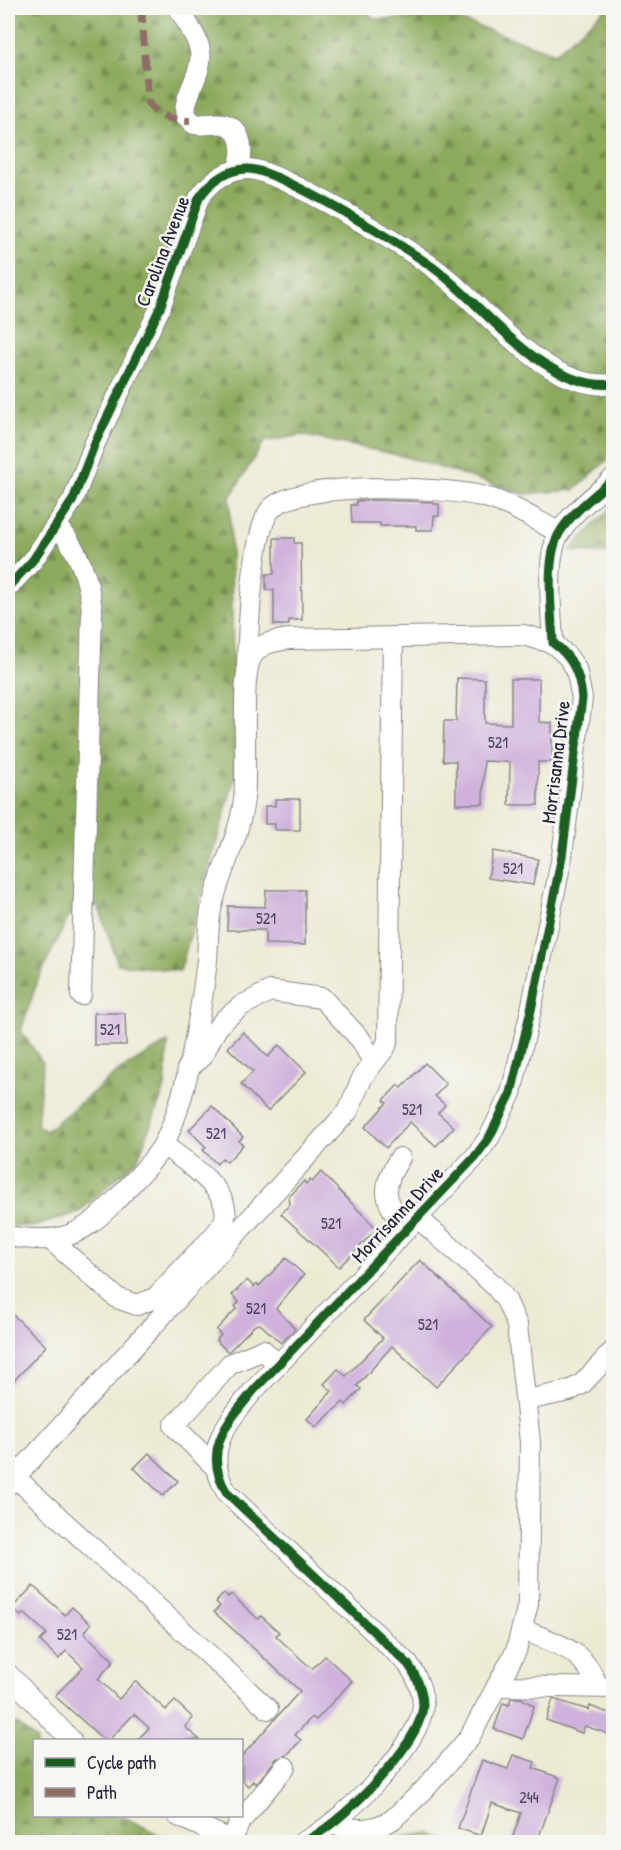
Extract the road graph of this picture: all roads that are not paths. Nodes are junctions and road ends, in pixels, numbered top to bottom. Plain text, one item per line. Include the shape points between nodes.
1 (179, 8) edge
2 (237, 170) junction
3 (614, 384) edge
4 (614, 478) edge
5 (58, 526) junction
6 (560, 533) junction
7 (8, 587) edge
8 (393, 636) junction
9 (553, 643) junction
10 (247, 670) junction
11 (81, 994) dead end
12 (373, 1062) junction
13 (186, 1070) junction
14 (163, 1145) junction
15 (400, 1158) dead end
16 (412, 1223) junction
17 (8, 1236) edge
18 (52, 1240) junction
19 (202, 1260) junction
20 (614, 1350) edge
21 (278, 1365) junction
22 (527, 1400) junction
23 (217, 1468) junction
24 (11, 1481) edge
25 (523, 1630) junction
26 (8, 1674) edge
27 (497, 1686) junction
28 (606, 1687) edge
29 (267, 1709) dead end
30 (70, 1739) edge
31 (285, 1767) dead end
32 (182, 1817) edge
33 (333, 1823) junction
34 (233, 1841) edge
35 (303, 1842) edge

1 - 2 street via 200,50 186,116 194,124 216,123 232,128 242,149
2 - 3 street via 269,173 396,242 470,297 548,367 582,383
2 - 5 street, Carolina Avenue via 220,176 199,198 156,319
4 - 6 street
5 - 7 street, Carolina Avenue
5 - 11 street via 85,571 92,611
6 - 9 street via 552,558
6 - 10 street via 484,496 451,490 390,488 289,498 270,510 261,530
8 - 9 street via 523,635
8 - 10 street via 270,642 257,650
8 - 12 street via 388,1041
9 - 16 street, Morrisanna Drive via 576,669 582,698 562,856 529,1020 511,1093 497,1124 474,1158
10 - 13 street via 244,800 234,843 214,894 203,992
12 - 13 street via 361,1040 322,998 270,991 224,1020 201,1058
12 - 19 street via 348,1111
13 - 14 street via 178,1109
14 - 18 street via 94,1222 78,1233
14 - 19 street via 218,1191 226,1206 223,1223
15 - 16 street via 390,1176 387,1199 392,1211
16 - 21 street, Morrisanna Drive
16 - 22 street via 495,1286 506,1300 517,1325
17 - 18 street
18 - 19 street via 117,1299 137,1305 155,1298
19 - 24 street
20 - 22 street via 582,1384 569,1391
21 - 23 street, Morrisanna Drive via 236,1411 221,1435
21 - 23 street via 263,1350 230,1364 174,1426
22 - 25 street via 528,1604
23 - 33 street via 227,1493 408,1664 418,1681 423,1706 414,1732 367,1790
24 - 29 street
25 - 27 street
25 - 28 street via 573,1650
26 - 30 street
27 - 28 street
27 - 33 street via 456,1755 392,1820 357,1830
31 - 34 street via 240,1822
32 - 34 street
33 - 35 street

